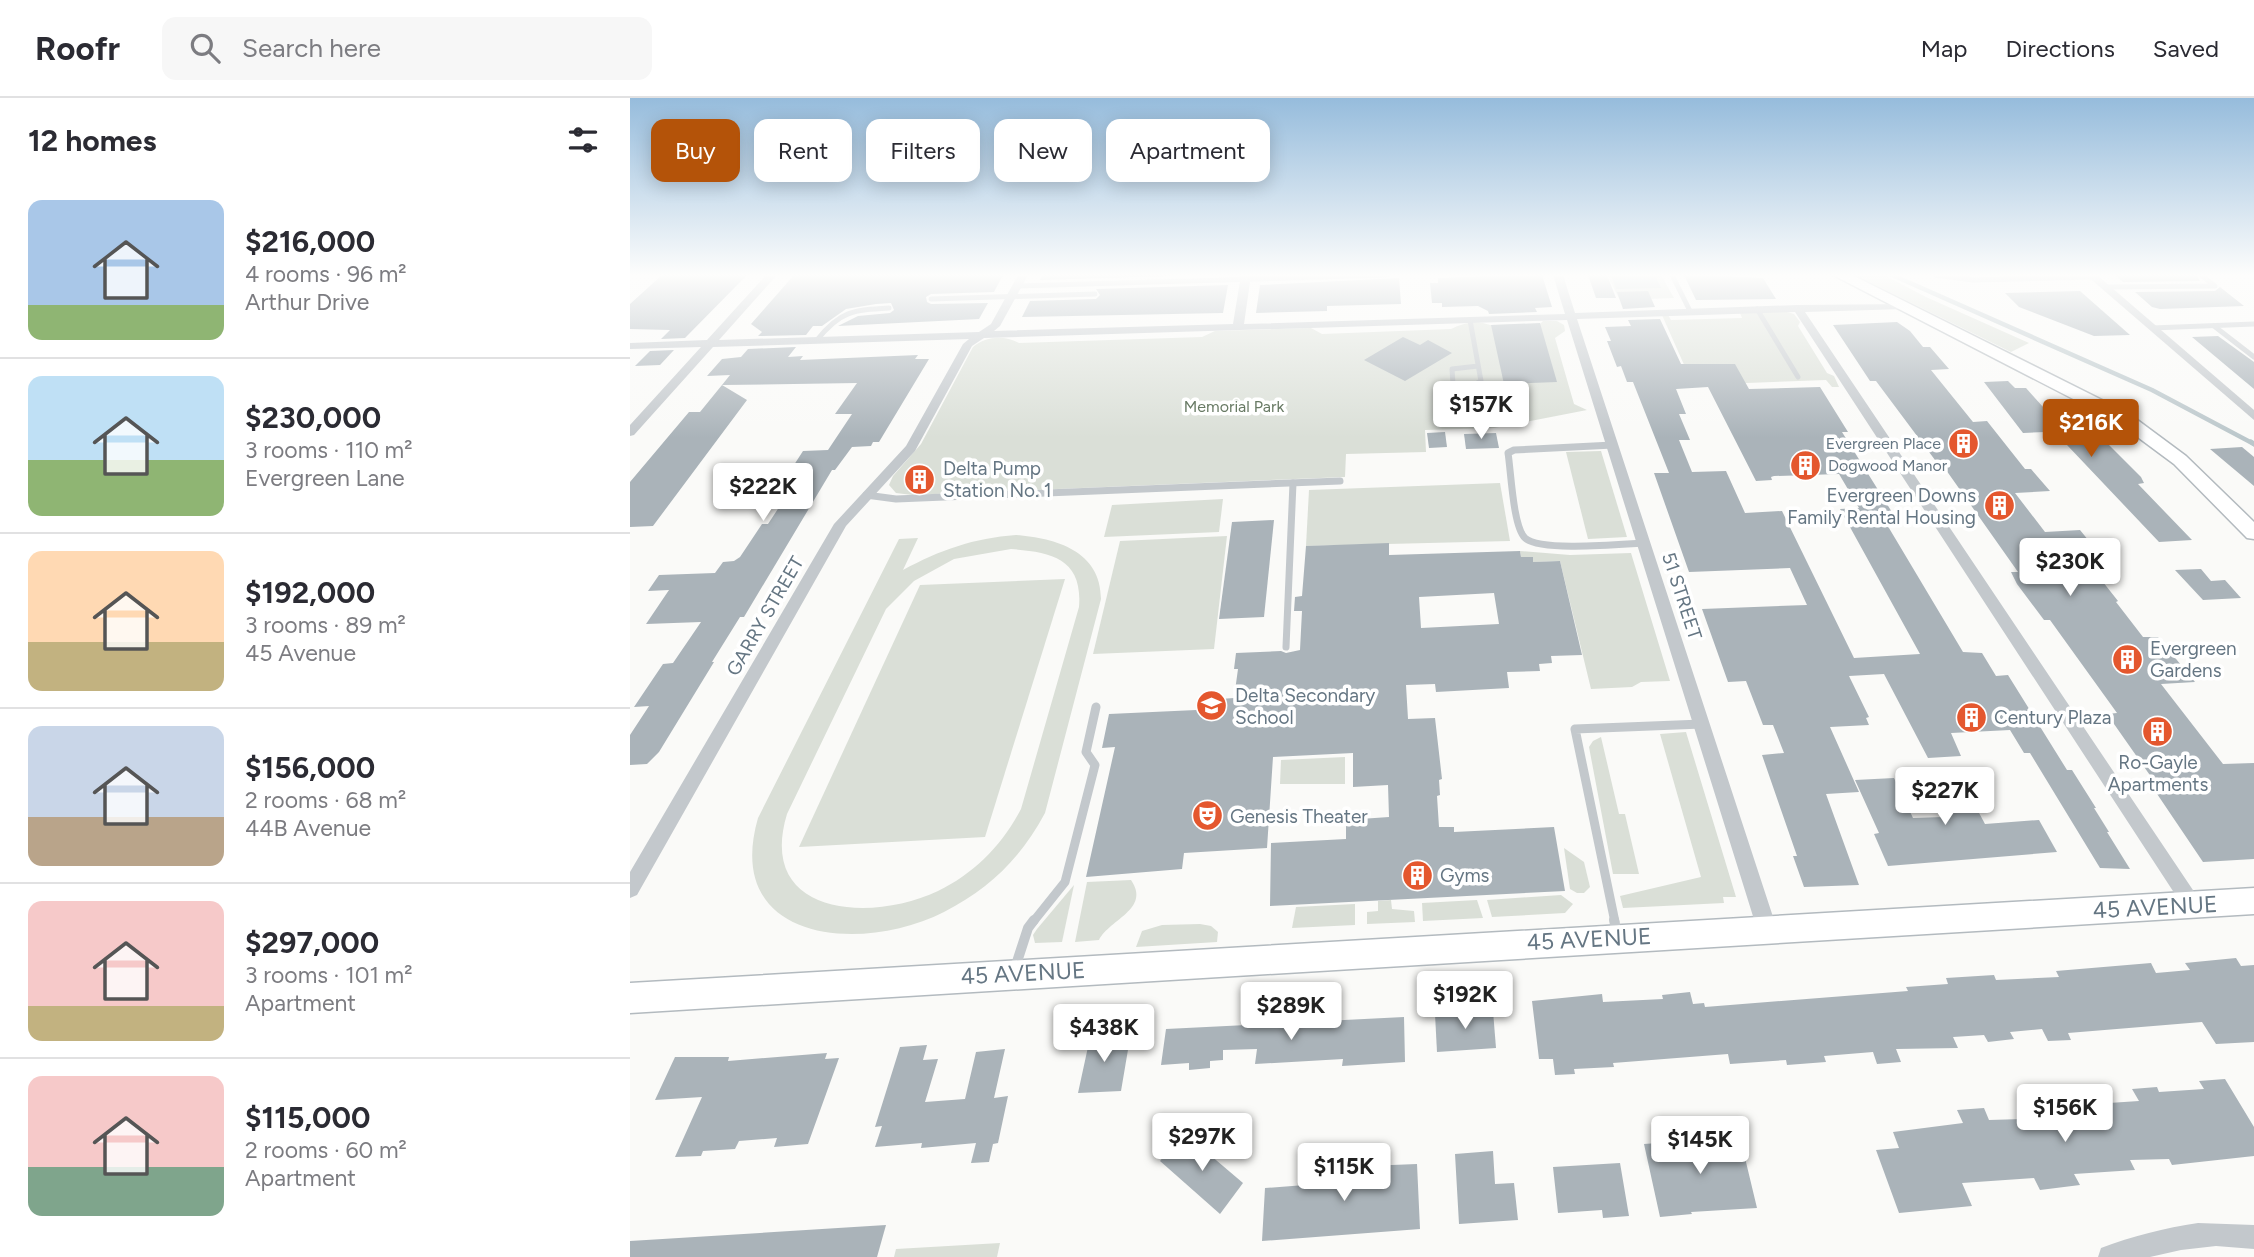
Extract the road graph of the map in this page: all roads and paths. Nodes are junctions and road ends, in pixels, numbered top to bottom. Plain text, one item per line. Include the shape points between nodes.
1 (723, 329) edge
2 (825, 329) edge
3 (990, 329) edge
4 (1171, 329) edge
5 (1472, 329) edge
6 (1576, 329) edge
7 (1770, 329) edge
8 (1811, 329) edge
9 (1950, 329) edge
10 (2153, 329) edge
11 (2218, 329) edge
12 (981, 335) junction
13 (817, 340) junction
14 (710, 343) junction
15 (630, 346) edge
16 (2254, 357) edge
17 (1478, 366) junction
18 (1798, 377) dead end
19 (2254, 416) edge
20 (630, 432) edge
21 (1614, 445) junction
22 (1340, 481) dead end
23 (1293, 483) junction
24 (866, 495) junction
25 (2254, 533) edge
26 (1645, 543) junction
27 (1286, 648) dead end
28 (1096, 707) dead end
29 (1702, 724) junction
30 (630, 889) edge
31 (2254, 901) edge
32 (2193, 905) junction
33 (1767, 929) junction
34 (1618, 937) junction
35 (1013, 973) junction
36 (630, 998) edge
37 (2254, 1237) edge
38 (2110, 1257) edge

1 - 14 street
2 - 13 lane
3 - 12 street, GARRY STREET
4 - 12 street
5 - 17 lane
6 - 21 street, 51 STREET
7 - 18 lane
8 - 32 street
9 - 25 main road via 2122,417 2187,466
10 - 19 street
11 - 16 lane
12 - 13 street
12 - 24 street, GARRY STREET via 968,344 915,442
13 - 14 street
14 - 15 street
14 - 20 street
17 - 17 lane via 1479,384 1453,384 1452,369
21 - 26 street, 51 STREET
21 - 26 lane via 1508,453 1520,531 1529,540 1546,545
22 - 23 lane
23 - 24 lane via 896,499
23 - 27 lane
24 - 30 street, GARRY STREET via 836,532
26 - 29 street, 51 STREET
28 - 35 lane via 1086,752 1095,765 1068,873 1058,893 1028,928
29 - 33 street, 51 STREET
29 - 34 lane via 1575,729
31 - 32 street, 45 AVENUE
32 - 33 street, 45 AVENUE
33 - 34 street, 45 AVENUE
34 - 35 street, 45 AVENUE
35 - 36 street, 45 AVENUE
37 - 38 street via 2209,1232

